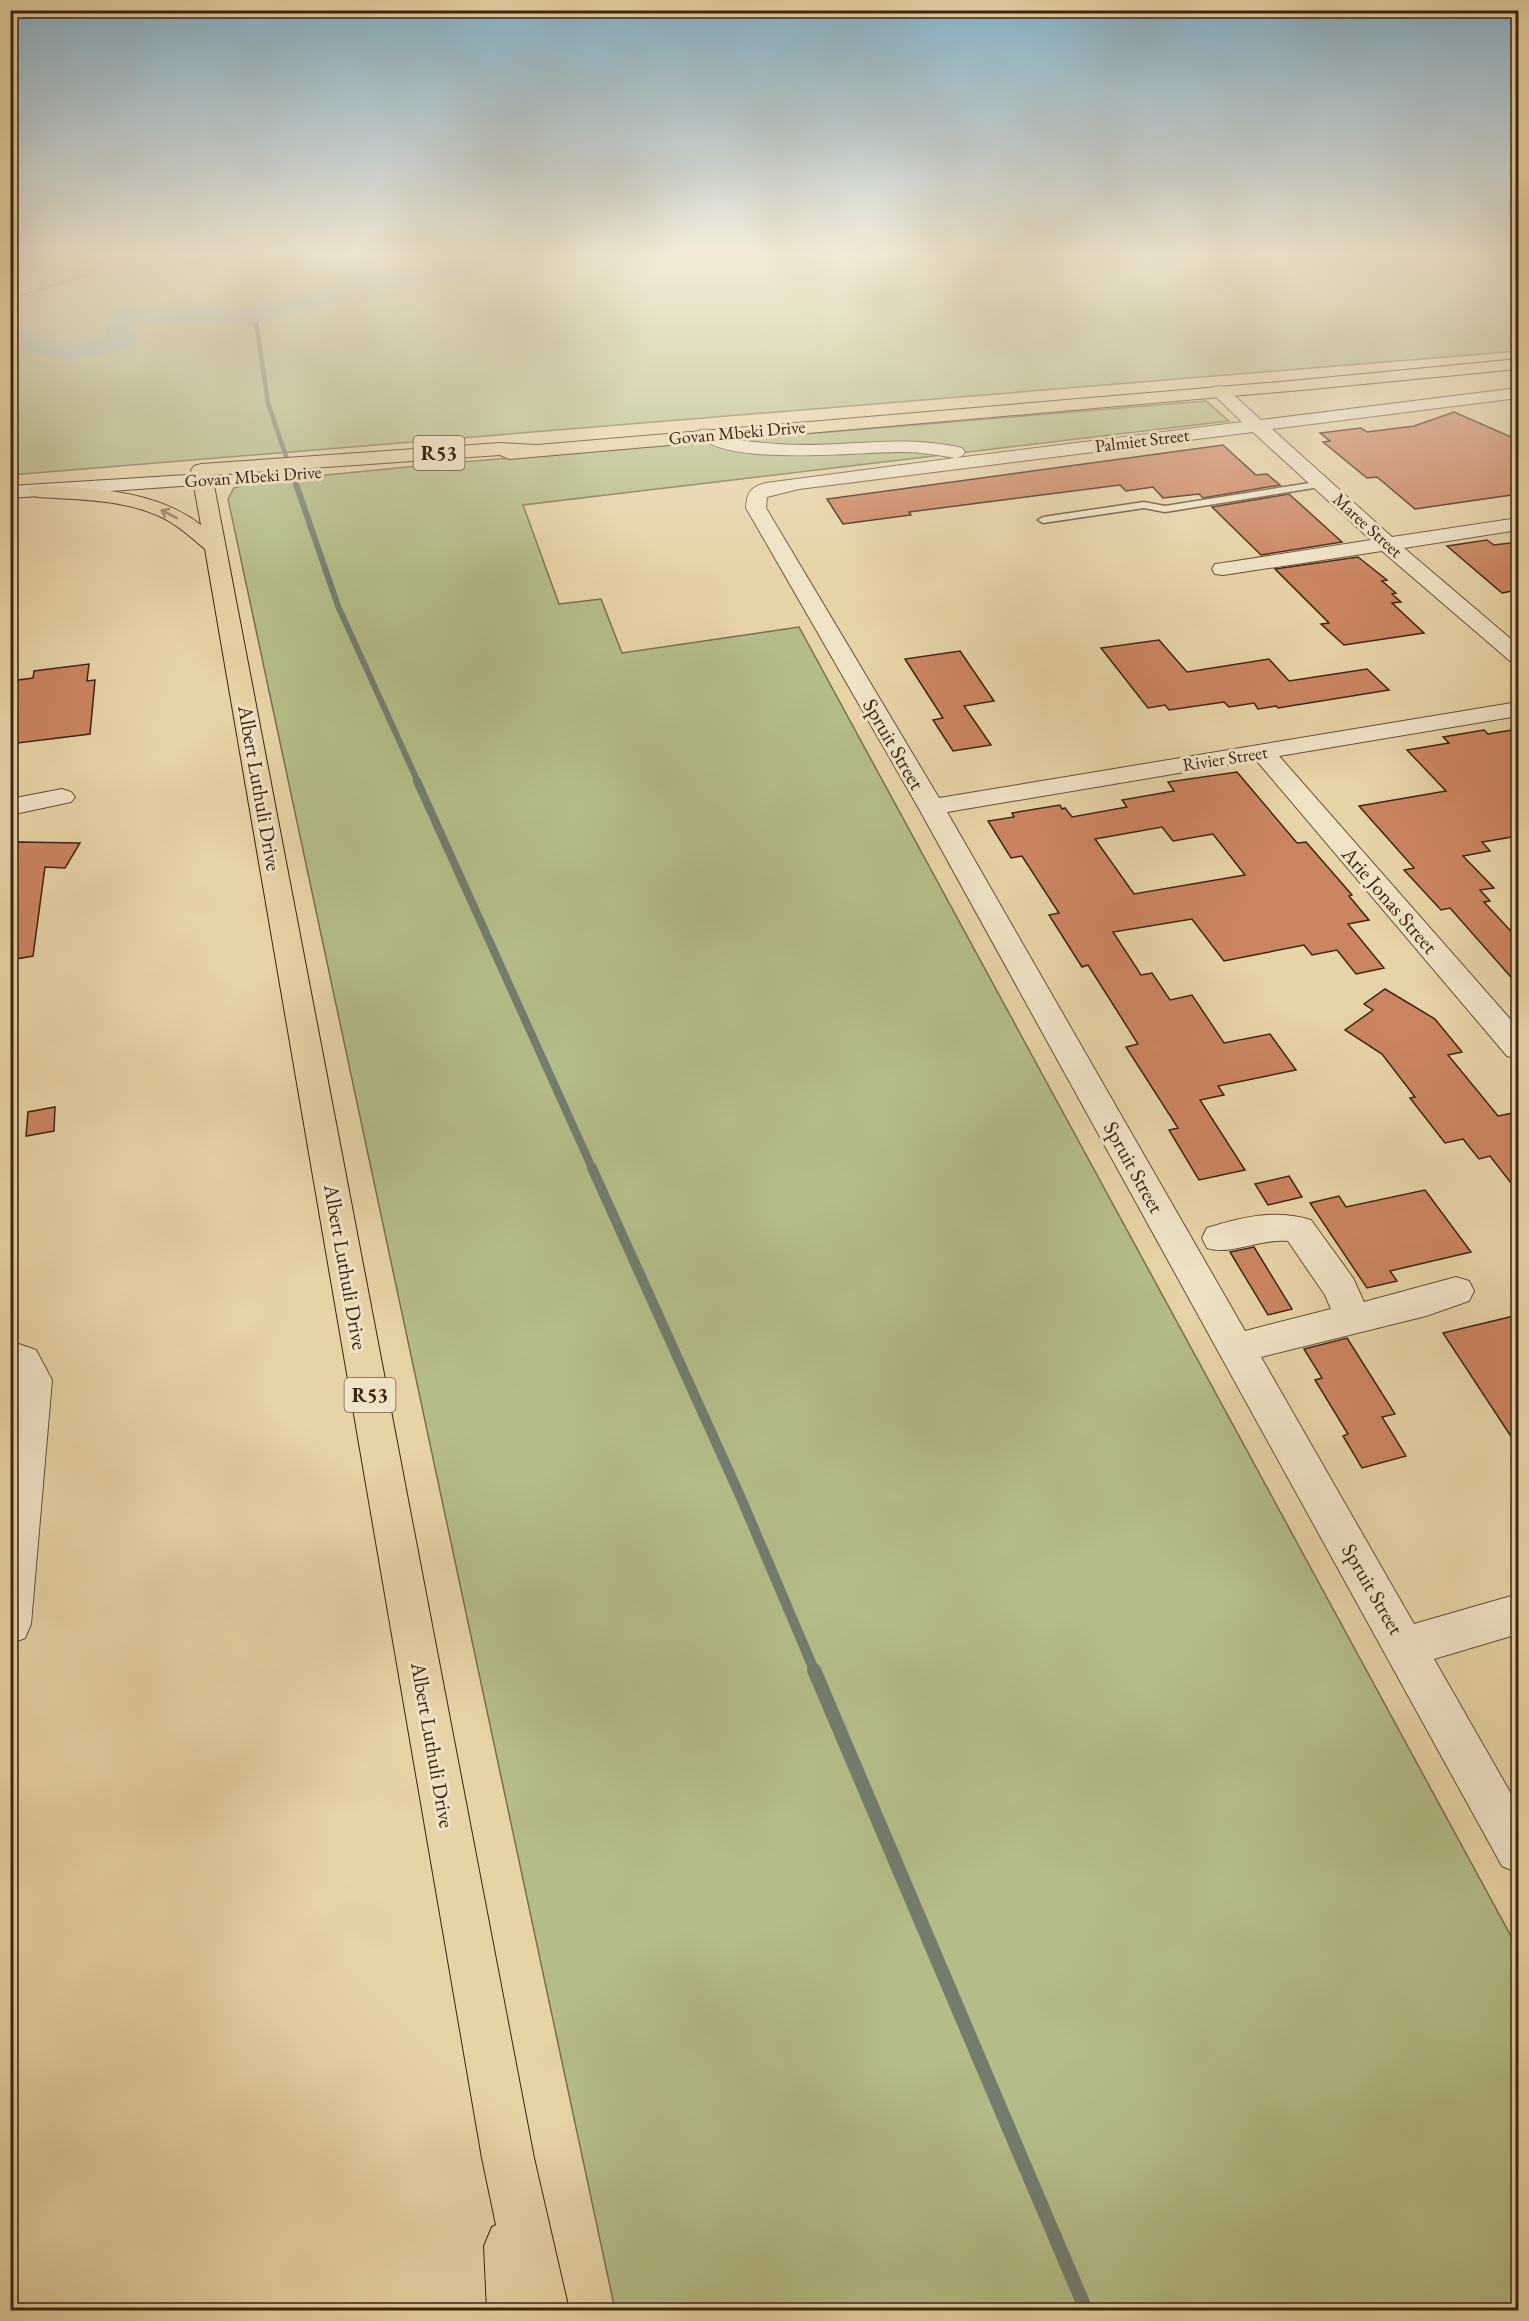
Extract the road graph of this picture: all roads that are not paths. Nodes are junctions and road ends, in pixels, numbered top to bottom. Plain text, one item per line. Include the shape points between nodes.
1 (1518, 364) edge
2 (1219, 391) junction
3 (1518, 393) edge
4 (1257, 426) junction
5 (707, 434) junction
6 (769, 450) junction
7 (980, 461) junction
8 (202, 475) junction
9 (1322, 484) junction
10 (10, 486) edge
11 (766, 489) junction
12 (38, 490) junction
13 (10, 492) edge
14 (1043, 520) dead end
15 (1518, 524) edge
16 (1387, 544) junction
17 (217, 548) junction
18 (1223, 569) dead end
19 (1518, 656) edge
20 (1518, 709) edge
21 (1262, 752) junction
22 (62, 797) dead end
23 (10, 807) edge
24 (931, 807) junction
25 (1518, 1048) edge
26 (1219, 1238) dead end
27 (1456, 1291) dead end
28 (1341, 1323) junction
29 (1236, 1348) junction
30 (22, 1368) edge
31 (1518, 1614) edge
32 (10, 1624) edge
33 (1406, 1647) junction
34 (1518, 1850) edge
35 (507, 2158) junction
36 (514, 2310) edge
37 (541, 2310) edge

1 - 2 main road, Govan Mbeki Drive / R53
2 - 4 street, Maree Street
2 - 5 main road, Govan Mbeki Drive / R53
3 - 4 street, Palmiet Street
4 - 7 street, Palmiet Street
4 - 9 street, Maree Street
5 - 6 street via 720,442
5 - 8 main road, Govan Mbeki Drive / R53
6 - 7 street via 906,446 954,452
6 - 11 street
7 - 11 street, Palmiet Street
8 - 10 street, Govan Mbeki Drive
8 - 12 street, Govan Mbeki Drive
8 - 17 main road, Albert Luthuli Drive / R53
9 - 14 lane via 1165,509 1144,505
9 - 16 street, Maree Street
11 - 24 street, Spruit Street via 757,494 756,508
12 - 13 street, Govan Mbeki Drive
17 -> 12 main road via 175,517 150,505
15 - 16 street
16 - 18 street
16 - 19 street, Maree Street
17 - 35 main road, Albert Luthuli Drive / R53
20 - 21 street, Rivier Street
21 - 24 street, Rivier Street
21 - 25 street, Arie Jonas Street
22 - 23 street
24 - 29 street, Spruit Street
26 - 28 street via 1288,1226 1299,1230 1340,1288 1350,1311
27 - 28 street
28 - 29 street
29 - 33 street, Spruit Street
30 - 32 street
31 - 33 street
33 - 34 street, Spruit Street
35 - 36 main road
35 - 37 main road, Albert Luthuli Drive / R53

